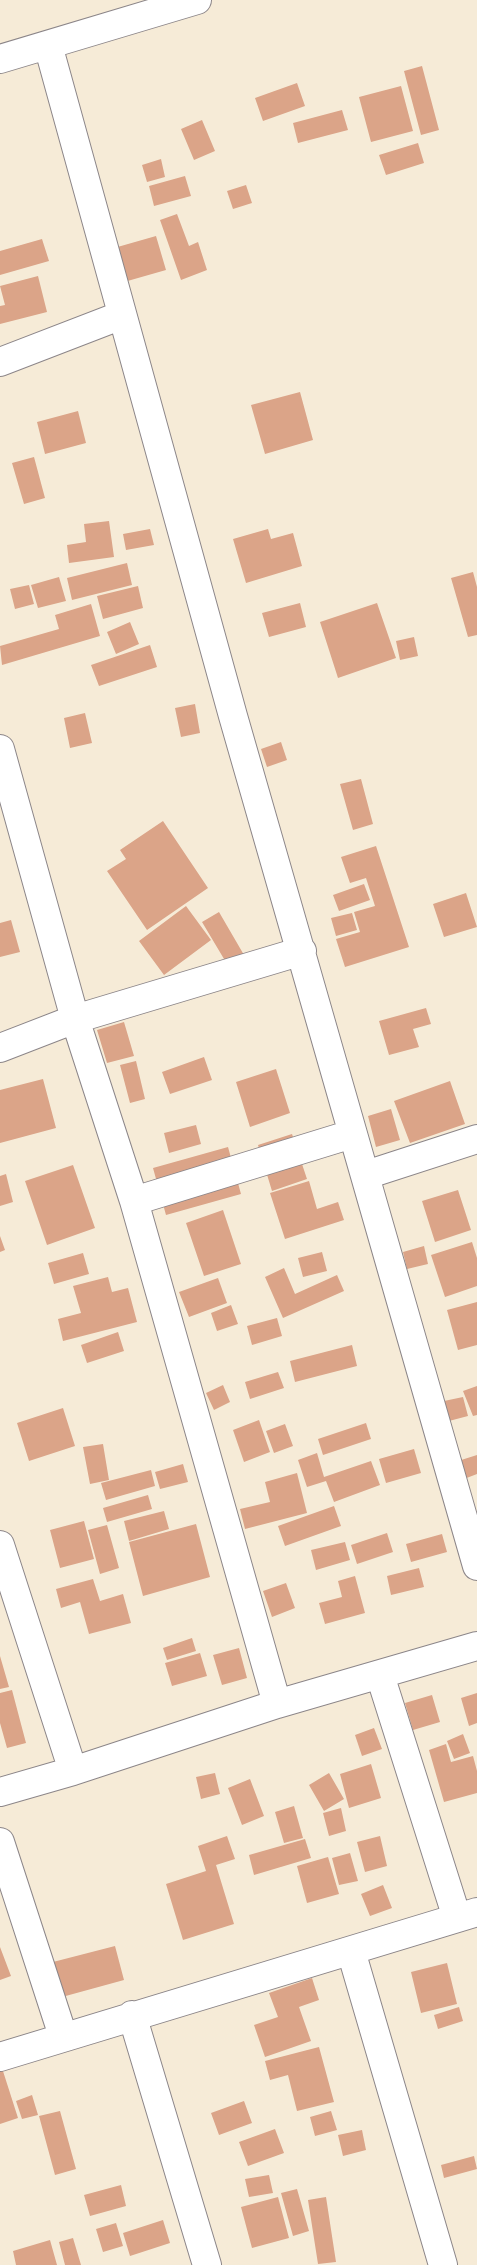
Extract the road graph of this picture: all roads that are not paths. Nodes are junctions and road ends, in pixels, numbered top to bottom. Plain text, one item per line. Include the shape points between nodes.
1 (184, 2) edge
2 (48, 45) junction
3 (0, 59) edge
4 (122, 315) junction
5 (0, 362) edge
6 (0, 749) edge
7 (302, 951) junction
8 (75, 1019) junction
9 (0, 1048) edge
10 (352, 1134) junction
11 (477, 1139) edge
12 (366, 1175) junction
13 (134, 1201) junction
14 (0, 1546) edge
15 (477, 1566) edge
16 (477, 1646) edge
17 (380, 1674) junction
18 (277, 1704) junction
19 (73, 1771) junction
20 (0, 1792) edge
21 (0, 1842) edge
22 (467, 1915) edge
23 (351, 1951) junction
24 (132, 2015) junction
25 (63, 2036) junction
26 (0, 2056) edge
27 (206, 2265) edge
28 (443, 2265) edge

1 - 2 street
2 - 3 street
2 - 4 street
4 - 5 street
4 - 7 street
6 - 8 street
7 - 8 street
7 - 10 street
8 - 9 street
8 - 13 street
10 - 12 street
10 - 13 street
11 - 12 street
12 - 15 street
13 - 18 street
14 - 19 street
16 - 17 street
17 - 18 street
17 - 22 street
18 - 19 street
19 - 20 street
21 - 25 street
22 - 23 street
23 - 24 street
23 - 28 street
24 - 25 street
24 - 27 street
25 - 26 street

